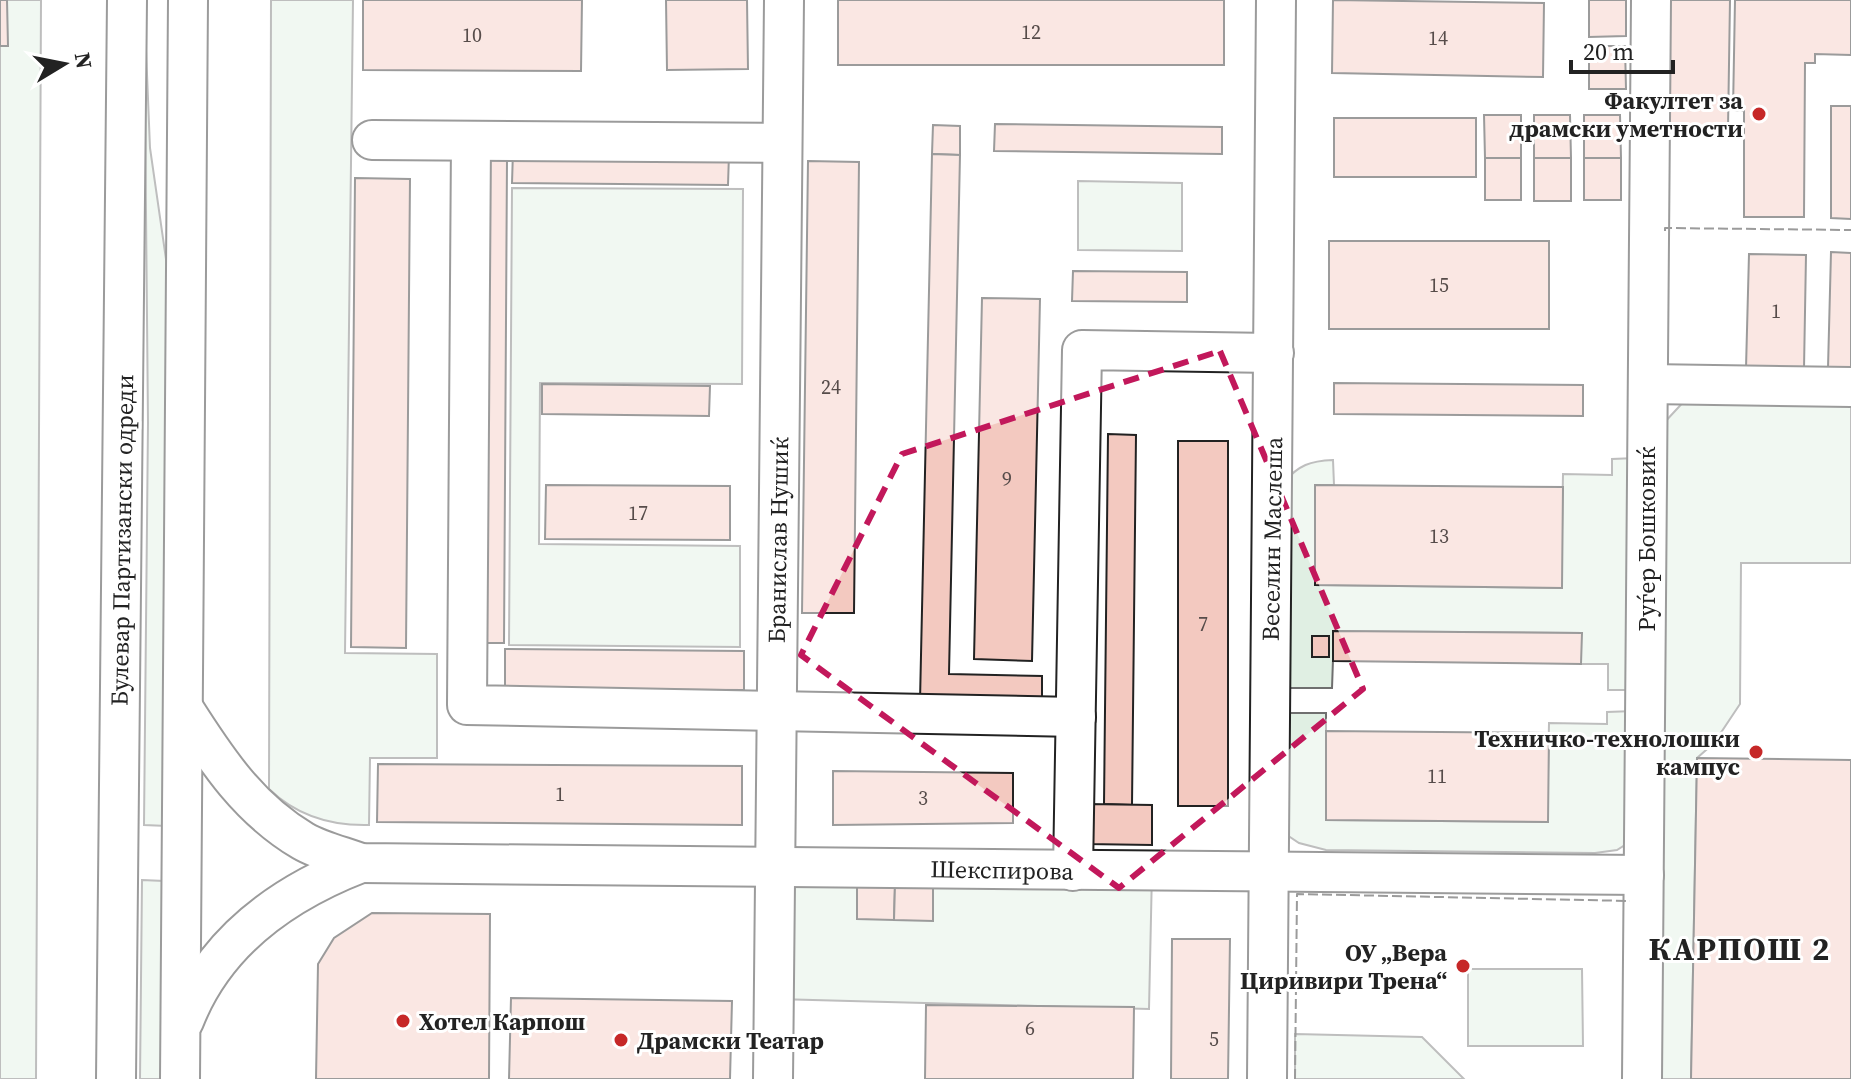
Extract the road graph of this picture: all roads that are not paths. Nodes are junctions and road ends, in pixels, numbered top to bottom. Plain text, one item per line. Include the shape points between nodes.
1 (104, 0) edge
2 (127, 0) edge
3 (188, 0) edge
4 (212, 0) edge
5 (784, 0) edge
6 (1276, 0) edge
7 (1651, 0) edge
8 (128, 91) junction
9 (189, 92) junction
10 (372, 140) dead end
11 (471, 141) junction
12 (782, 143) junction
13 (1274, 353) junction
14 (1648, 384) junction
15 (1851, 387) edge
16 (184, 709) junction
17 (777, 709) junction
18 (1076, 717) junction
19 (361, 863) junction
20 (775, 867) junction
21 (1073, 871) junction
22 (1269, 871) junction
23 (1644, 875) junction
24 (180, 1033) junction
25 (116, 1079) edge
26 (180, 1079) edge
27 (773, 1079) edge
28 (1267, 1079) edge
29 (1642, 1079) edge

1 - 8 street
2 - 8 street, Булевар Партизански одреди
3 - 9 street
4 - 9 street
5 - 12 street, Бранислав Нушиќ
6 - 13 street, Веселин Маслеша
7 - 14 street, Руѓер Бошковиќ
8 - 25 street, Булевар Партизански одреди
9 - 16 street
10 - 11 street
11 - 12 street
11 - 17 street via 467,705
12 - 17 street, Бранислав Нушиќ
13 - 18 street via 1082,350
13 - 22 street, Веселин Маслеша
14 - 15 street
14 - 23 street, Руѓер Бошковиќ
16 - 19 street, Шекспирова via 221,767 261,812 305,843
16 - 24 street
17 - 18 street
17 - 20 street, Бранислав Нушиќ
18 - 21 street
19 - 20 street, Шекспирова
19 - 24 street, Шекспирова via 297,891 260,918 194,996
20 - 21 street, Шекспирова
20 - 27 street, Бранислав Нушиќ
21 - 22 street, Шекспирова
22 - 23 street, Шекспирова
22 - 28 street, Веселин Маслеша
23 - 29 street, Руѓер Бошковиќ
24 - 26 street

